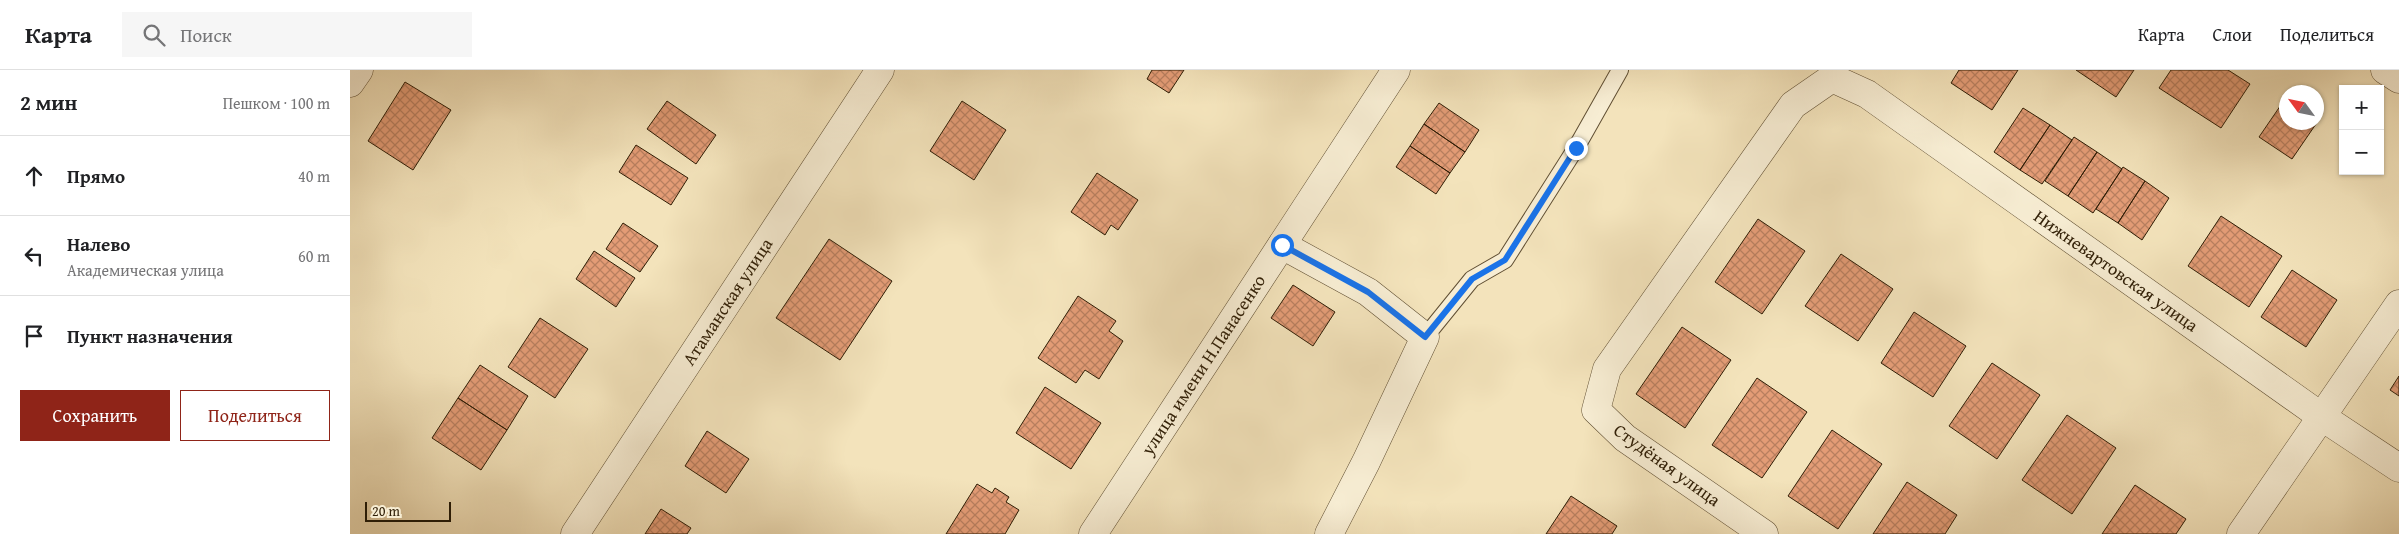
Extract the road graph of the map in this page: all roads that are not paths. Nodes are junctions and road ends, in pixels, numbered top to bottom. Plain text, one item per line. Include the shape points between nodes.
1 (359, 70) edge
2 (880, 70) edge
3 (1396, 70) edge
4 (1620, 70) edge
5 (2385, 70) edge
6 (1832, 78) joint
7 (2399, 79) edge
8 (350, 83) edge
9 (1282, 245) junction
10 (2399, 304) edge
11 (1425, 337) junction
12 (2322, 416) junction
13 (2399, 468) edge
14 (575, 534) edge
15 (1093, 534) edge
16 (1329, 534) edge
17 (1764, 534) edge
18 (2241, 534) edge

1 - 8 street
2 - 14 street, Атаманская улица
3 - 9 street, улица имени Н.Панасенко
4 - 11 lane via 1576,148 1505,260 1472,279
5 - 7 street
6 - 12 street, Нижневартовская улица via 1867,94
6 - 17 street, Студёная улица via 1792,105 1607,369 1596,410 1625,438
9 - 11 street via 1368,292
9 - 15 street, улица имени Н.Панасенко
10 - 12 street
11 - 16 street
12 - 13 street, Нижневартовская улица
12 - 18 street

